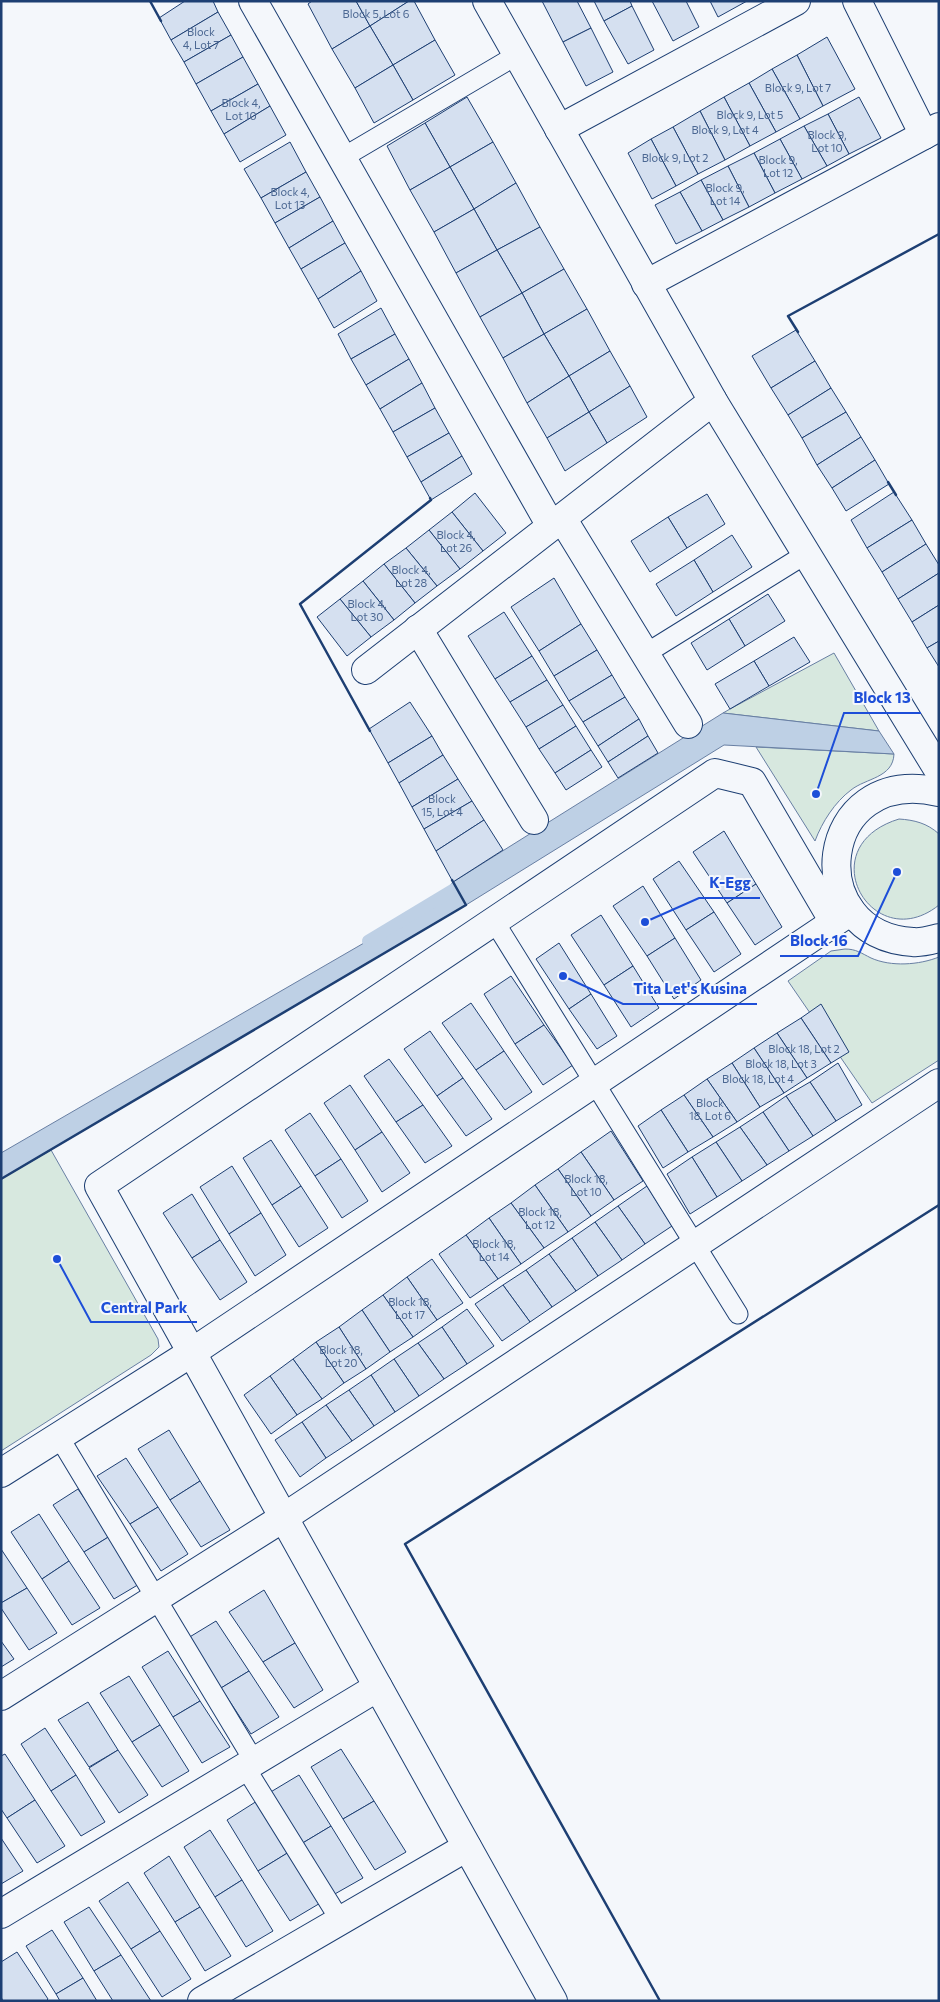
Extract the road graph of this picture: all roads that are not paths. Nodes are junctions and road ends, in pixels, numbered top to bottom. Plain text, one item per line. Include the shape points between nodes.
1 (253, 1) edge
2 (487, 1) edge
3 (796, 1) edge
4 (857, 1) edge
5 (517, 55) junction
6 (559, 129) junction
7 (932, 131) edge
8 (342, 158) junction
9 (646, 284) junction
10 (712, 401) junction
11 (556, 522) junction
12 (806, 554) junction
13 (418, 629) junction
14 (645, 654) junction
15 (366, 670) dead end
16 (688, 724) dead end
17 (939, 771) edge
18 (939, 792) edge
19 (534, 820) dead end
20 (842, 916) junction
21 (494, 921) junction
22 (939, 938) edge
23 (595, 1083) junction
24 (939, 1083) edge
25 (695, 1245) junction
26 (738, 1314) dead end
27 (191, 1353) junction
28 (59, 1437) junction
29 (1, 1473) edge
30 (284, 1518) junction
31 (156, 1598) junction
32 (378, 1687) junction
33 (1, 1696) edge
34 (250, 1764) junction
35 (467, 1847) junction
36 (1, 1914) edge
37 (340, 1920) junction
38 (202, 2001) edge
39 (553, 2001) edge

1 - 8 street
2 - 5 street
3 - 6 street
4 - 7 street
5 - 6 street
5 - 8 lane
6 - 9 street
7 - 9 street
8 - 11 street
9 - 10 street
10 - 11 street
10 - 12 street
11 - 13 street
11 - 14 street
12 - 14 lane
12 - 17 street
13 - 15 street
13 - 19 street
14 - 16 street
18 - 20 street via 919,788 895,789 872,798 854,814 841,834 835,858 837,883 846,906
20 - 21 street via 752,782 715,773
20 - 22 street via 887,938 914,943
20 - 23 street
21 - 23 lane
21 - 27 street via 99,1186
23 - 25 lane
23 - 27 street
24 - 25 street
25 - 26 lane
25 - 30 street
27 - 28 street
27 - 30 street
28 - 29 street
28 - 31 lane
30 - 31 street
30 - 32 street
31 - 33 street
31 - 34 lane
32 - 34 street
32 - 35 street
34 - 36 street
34 - 37 lane
35 - 37 street
35 - 39 street
37 - 38 street

